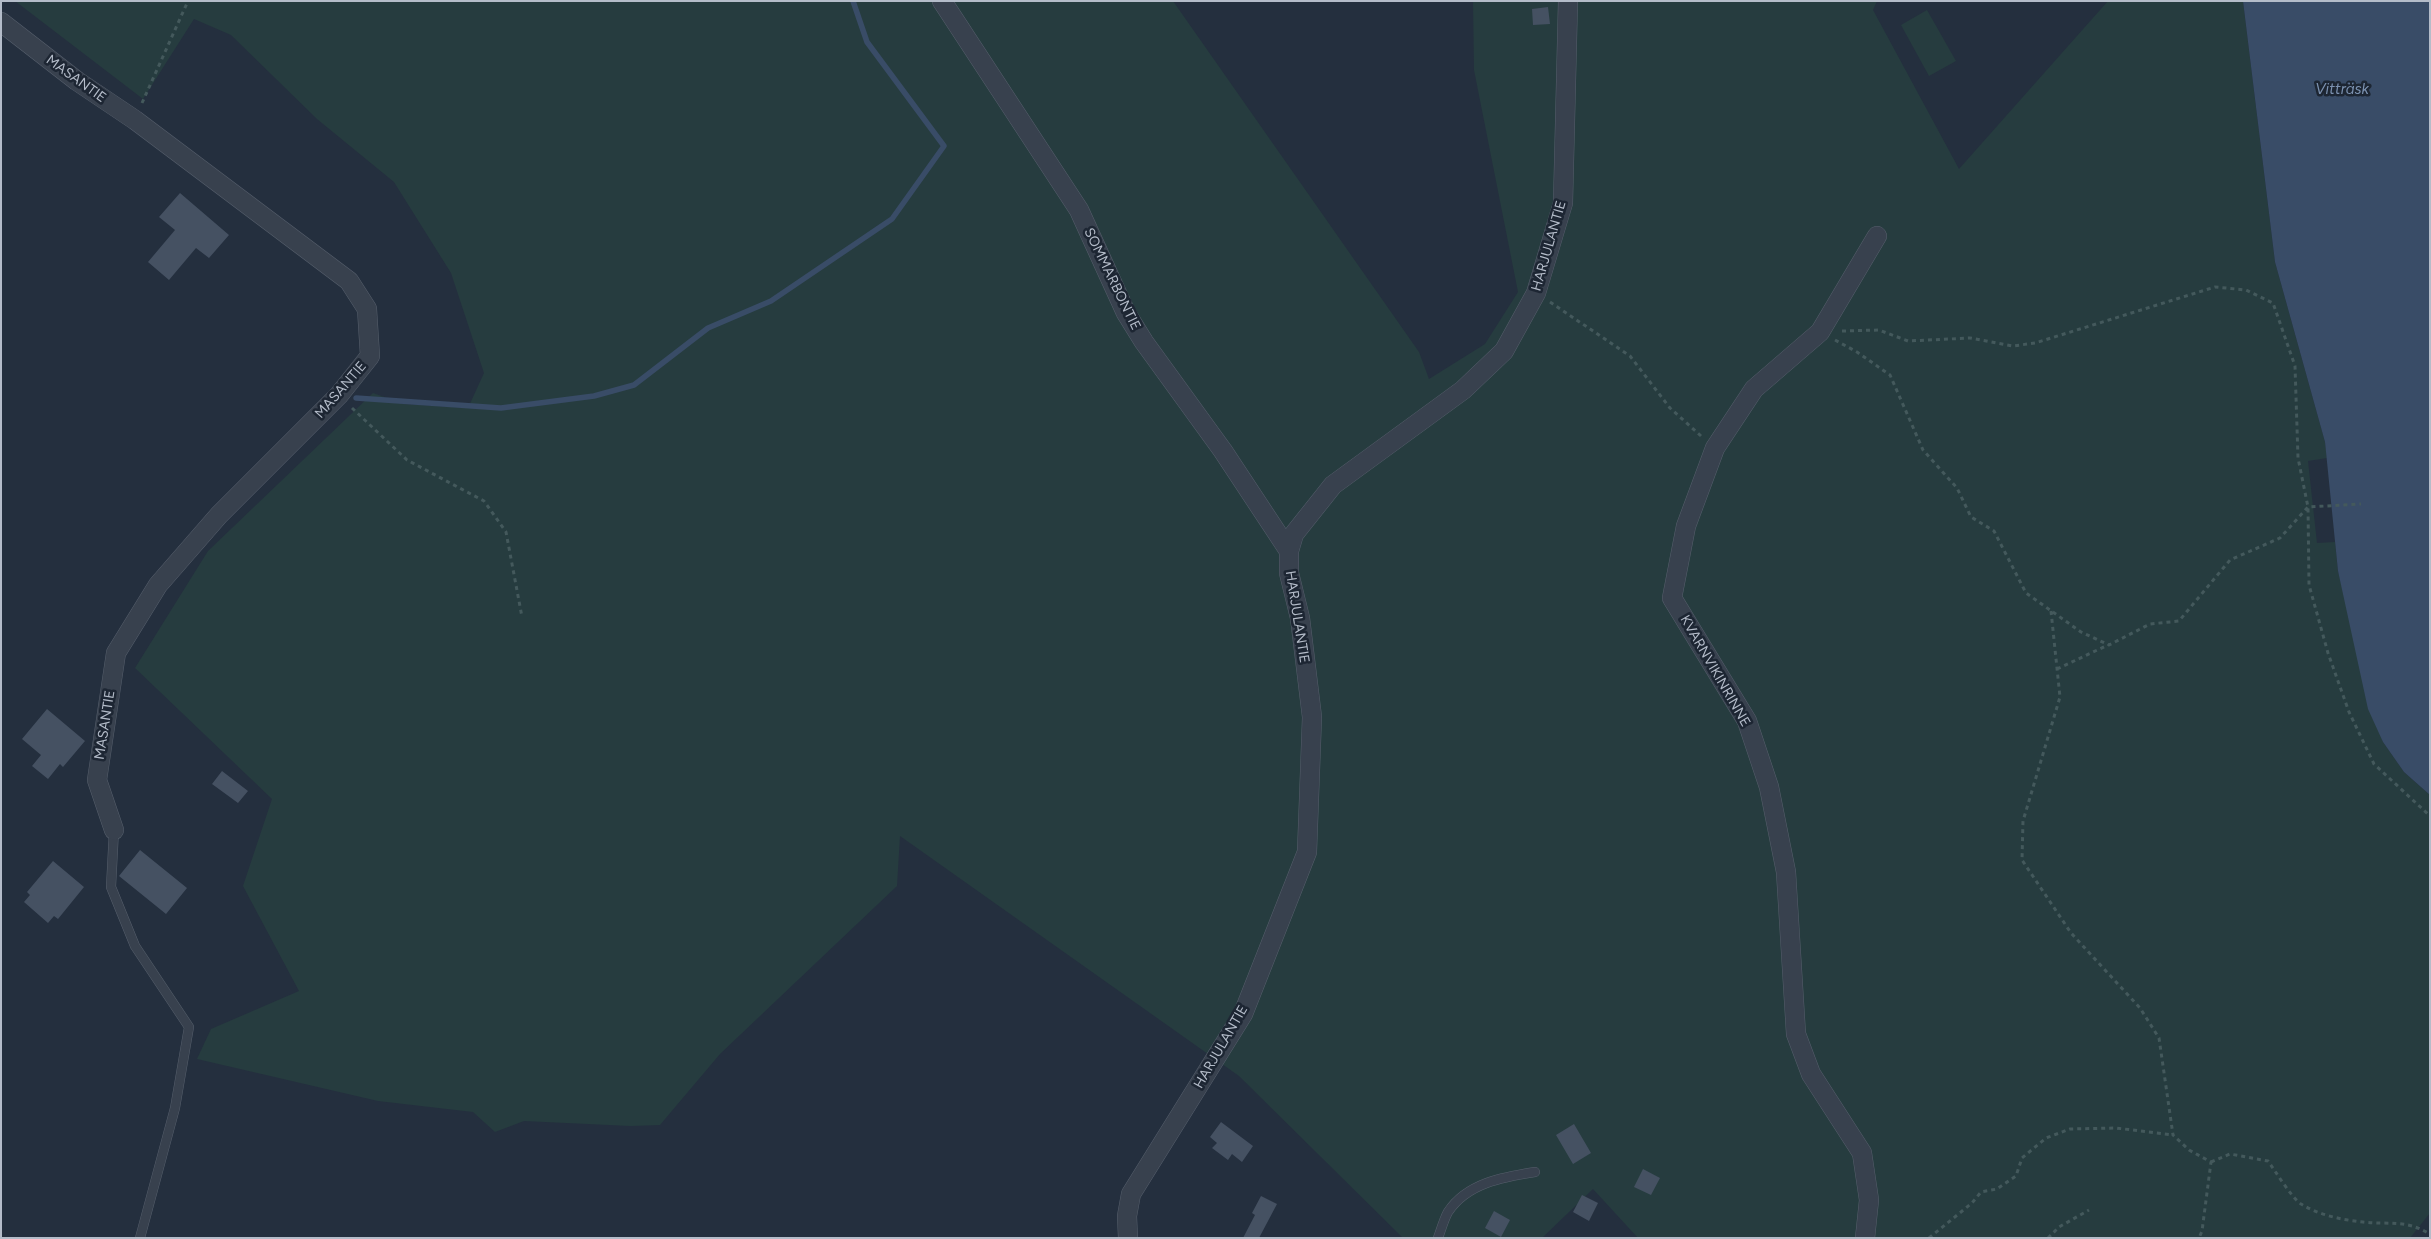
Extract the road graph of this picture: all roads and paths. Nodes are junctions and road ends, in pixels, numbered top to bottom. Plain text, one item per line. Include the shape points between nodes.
1 (188, 1) edge
2 (942, 1) edge
3 (1568, 1) edge
4 (1, 22) edge
5 (135, 120) junction
6 (1877, 236) dead end
7 (1536, 293) junction
8 (1820, 332) junction
9 (338, 395) junction
10 (1715, 448) junction
11 (2361, 504) dead end
12 (2308, 507) junction
13 (1288, 551) junction
14 (2051, 610) junction
15 (522, 617) dead end
16 (2109, 645) junction
17 (2057, 669) junction
18 (2430, 816) edge
19 (114, 830) joint
20 (2173, 1135) junction
21 (2210, 1162) junction
22 (1535, 1172) dead end
23 (2090, 1210) dead end
24 (2430, 1234) edge
25 (140, 1238) edge
26 (1128, 1238) edge
27 (1438, 1238) edge
28 (1865, 1238) edge
29 (1929, 1238) edge
30 (2048, 1238) edge
31 (2199, 1238) edge

1 - 5 path
2 - 13 street, SOMMARBONTIE via 1079,210 1126,313 1139,334 1223,451
3 - 7 street, HARJULANTIE via 1563,203
4 - 5 street, MASANTIE via 77,82
5 - 9 street, MASANTIE via 350,281 367,309 370,356
6 - 8 street, KVARNVIKINRINNE
7 - 10 path via 1630,356 1670,408
7 - 13 street, HARJULANTIE via 1504,351 1463,390 1333,485 1294,534
8 - 10 street, KVARNVIKINRINNE via 1754,390
8 - 12 path via 1879,330 1908,341 1970,338 2013,346 2036,343 2215,287 2246,290 2272,303 2295,366 2298,458
8 - 14 path via 1890,375 1923,450 1956,488 1971,517 1994,530 2026,593
9 - 15 path via 407,460 484,500 506,532
9 - 19 street, MASANTIE via 219,515 158,585 116,654 97,780
10 - 28 street, KVARNVIKINRINNE via 1686,526 1672,598 1747,721 1769,788 1786,872 1796,1034 1811,1074 1862,1153 1869,1200
11 - 12 path
12 - 16 path via 2280,538 2230,560 2178,620 2150,624
12 - 18 path via 2309,585 2349,712 2374,764
13 - 26 street, HARJULANTIE via 1312,717 1307,852 1243,1014 1131,1194
14 - 16 path via 2081,632
14 - 17 path
16 - 17 path
17 - 20 path via 2060,697 2023,821 2022,860 2071,933 2140,1008 2159,1038
19 - 25 lane via 111,887 135,946 190,1026 176,1108
20 - 21 path via 2189,1150
20 - 29 path via 2116,1128 2070,1129 2046,1138 2022,1158 2016,1176 1997,1189 1982,1192
21 - 24 path via 2230,1154 2268,1161 2299,1203 2320,1212 2363,1222 2401,1222
21 - 31 path
22 - 27 lane via 1501,1177 1464,1195 1448,1212
23 - 30 path via 2059,1227

